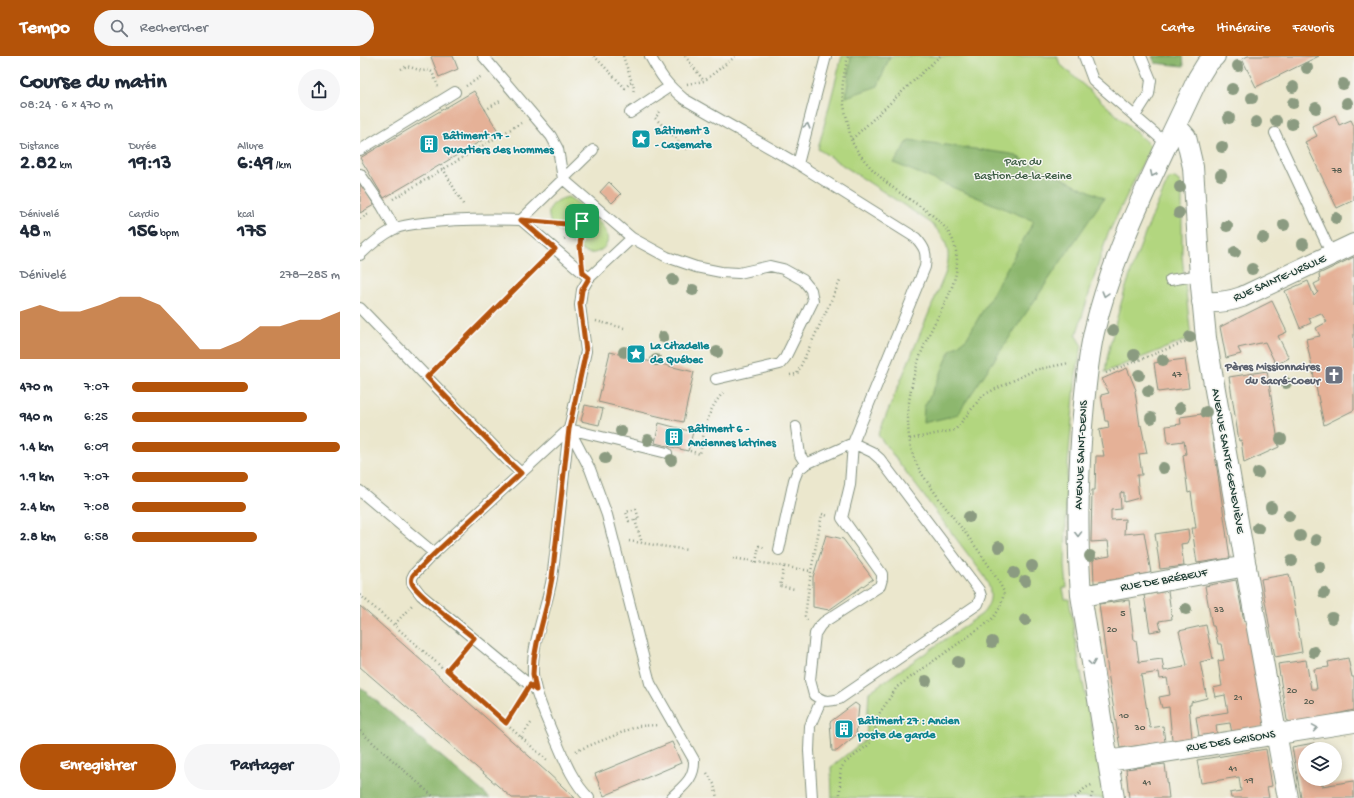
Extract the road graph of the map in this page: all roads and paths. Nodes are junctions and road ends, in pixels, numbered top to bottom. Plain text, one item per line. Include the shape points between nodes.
1 (483, 56) edge
2 (594, 56) edge
3 (623, 56) edge
4 (650, 56) edge
5 (685, 56) edge
6 (736, 56) edge
7 (826, 56) edge
8 (848, 56) edge
9 (940, 56) edge
10 (1084, 56) edge
11 (1141, 56) edge
12 (1215, 56) edge
13 (401, 69) dead end
14 (483, 76) dead end
15 (632, 81) junction
16 (704, 81) junction
17 (471, 83) dead end
18 (438, 86) dead end
19 (673, 90) junction
20 (455, 92) dead end
21 (514, 93) junction
22 (642, 104) junction
23 (485, 110) dead end
24 (630, 113) dead end
25 (534, 116) junction
26 (1135, 116) junction
27 (1176, 126) junction
28 (1275, 133) dead end
29 (851, 140) junction
30 (1167, 144) junction
31 (360, 150) edge
32 (593, 150) dead end
33 (688, 150) dead end
34 (798, 164) junction
35 (441, 165) dead end
36 (444, 169) junction
37 (360, 174) edge
38 (563, 179) junction
39 (382, 206) junction
40 (596, 207) junction
41 (468, 212) dead end
42 (360, 219) edge
43 (521, 220) junction
44 (582, 221) junction
45 (394, 229) junction
46 (632, 238) junction
47 (1354, 244) edge
48 (555, 249) junction
49 (360, 255) edge
50 (1332, 256) junction
51 (1200, 275) junction
52 (586, 276) junction
53 (1170, 280) dead end
54 (1202, 302) junction
55 (360, 308) edge
56 (603, 323) dead end
57 (624, 328) dead end
58 (1189, 340) dead end
59 (1076, 361) dead end
60 (1100, 375) dead end
61 (427, 377) junction
62 (716, 379) dead end
63 (796, 427) dead end
64 (569, 429) junction
65 (910, 439) junction
66 (853, 443) junction
67 (667, 453) dead end
68 (806, 464) junction
69 (521, 473) junction
70 (360, 491) edge
71 (842, 518) junction
72 (635, 520) junction
73 (612, 538) junction
74 (642, 543) junction
75 (687, 550) dead end
76 (780, 550) dead end
77 (434, 554) junction
78 (733, 558) dead end
79 (1246, 566) junction
80 (784, 567) junction
81 (811, 571) junction
82 (795, 589) dead end
83 (360, 595) edge
84 (421, 595) junction
85 (1081, 595) junction
86 (395, 624) junction
87 (815, 634) junction
88 (474, 638) junction
89 (447, 670) junction
90 (533, 687) junction
91 (821, 700) junction
92 (1354, 722) edge
93 (506, 723) junction
94 (672, 724) junction
95 (360, 731) edge
96 (1276, 735) junction
97 (563, 756) junction
98 (694, 760) junction
99 (1108, 761) junction
100 (552, 764) dead end
101 (1095, 783) dead end
102 (435, 798) edge
103 (589, 798) edge
104 (671, 798) edge
105 (717, 798) edge
106 (812, 798) edge
107 (840, 798) edge
108 (1076, 798) edge
109 (1114, 798) edge
110 (1288, 798) edge

1 - 21 lane
2 - 15 path via 625,88
3 - 15 path
4 - 19 lane via 661,76
5 - 16 path
6 - 16 path
34 -> 7 lane
8 - 29 path via 843,98
9 - 29 path
10 - 26 lane via 1093,80
11 - 26 lane via 1151,80 1149,94
12 - 27 street, AVENUE SAINT-DENIS via 1198,78
13 - 18 path via 407,66 422,71 429,70
14 - 17 path
15 - 22 path via 632,95
16 - 19 path
19 - 22 lane
19 - 33 path via 655,118
19 - 34 lane via 684,99
20 - 31 lane
21 - 23 path
21 - 25 lane
22 - 24 lane
25 - 36 path
25 - 38 lane via 558,149
26 - 30 lane
27 - 30 street, AVENUE SAINT-DENIS
27 - 51 street, AVENUE SAINTE-GENEVIÈVE via 1186,138 1193,167
28 - 50 lane
29 - 65 path via 866,162 883,180 943,226 956,247 956,275 928,337 912,385 908,421
30 -> 85 street, AVENUE SAINT-DENIS via 1125,237 1094,333 1085,384 1079,468
32 - 38 lane
34 - 66 lane via 916,238 924,246 927,257
35 - 36 path
36 - 39 path
36 - 41 path
37 - 39 lane
38 - 40 lane
38 - 43 lane
39 - 42 path
39 - 45 lane
40 - 44 path
40 - 46 lane
43 - 44 path via 566,224
43 - 45 lane via 442,220
43 - 48 lane
44 - 48 path
44 - 52 path via 580,246
45 - 49 lane
46 - 52 lane
46 - 62 lane via 667,257 696,267 739,273 770,266 783,269 803,280 811,290 812,301 780,364
47 - 50 street, RUE SAINTE-URSULE
48 - 52 lane
48 - 61 path
50 - 54 street, RUE SAINTE-URSULE via 1241,297 1220,303
51 - 53 lane
51 - 54 street, AVENUE SAINTE-GENEVIÈVE
52 - 64 lane via 580,304 586,351
54 - 79 street, AVENUE SAINTE-GENEVIÈVE
55 - 61 lane
56 - 57 path
58 - 60 path
59 - 65 path via 1035,370 983,395 955,430
61 - 69 lane
63 - 68 lane via 800,455
64 - 67 lane
64 - 69 lane
64 - 73 lane via 590,469 607,515
64 - 90 lane via 552,578 534,659
65 - 107 path via 918,468 1000,583 1004,592 1002,603 990,621 897,687 879,714 872,740 842,768
66 - 68 lane
66 - 71 lane via 850,485
66 - 91 lane via 880,459 981,596 978,604 840,699 830,702
68 - 76 lane via 798,470 794,480
69 - 77 lane
70 - 77 lane
71 - 81 path via 822,514
71 - 87 lane via 882,574 882,579 880,586 824,622
72 - 72 path via 629,521 626,512 636,509 639,519
72 - 74 path
73 - 74 path
73 - 94 lane via 650,683
74 - 75 path
77 - 84 lane via 412,578 412,583
78 - 80 path
79 - 85 street, RUE DE BRÉBEUF
79 - 96 street, AVENUE SAINTE-GENEVIÈVE
80 - 81 path
80 - 82 path via 780,586
81 - 87 path via 805,616
83 - 86 path
84 - 86 path
84 - 88 lane
85 -> 99 street, AVENUE SAINT-DENIS
86 - 89 path
87 - 91 lane via 810,680 814,695
88 - 89 path
88 - 90 lane
89 - 93 path
90 - 93 path
90 - 97 lane
91 - 106 lane via 810,726
96 -> 92 street, RUE DES GRISONS
93 - 100 path
94 - 97 path via 638,726
94 - 98 lane
95 - 102 path
96 - 99 street, RUE DES GRISONS
96 - 110 street, AVENUE SAINTE-GENEVIÈVE
97 - 103 lane via 579,788
98 - 104 lane via 691,778
98 - 105 path via 702,764 714,784
99 - 109 street, AVENUE SAINT-DENIS
101 - 108 path via 1085,788

